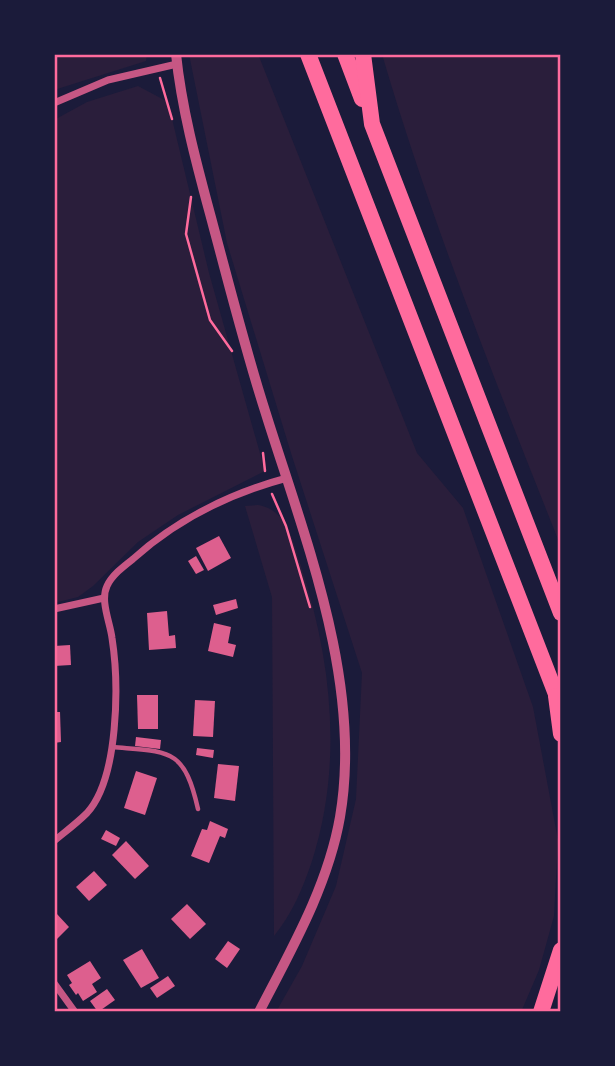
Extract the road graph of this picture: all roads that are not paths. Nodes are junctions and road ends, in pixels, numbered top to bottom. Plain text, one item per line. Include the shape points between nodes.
1 (308, 54) edge
2 (345, 54) edge
3 (363, 54) edge
4 (177, 59) edge
5 (54, 103) edge
6 (372, 124) junction
7 (287, 478) junction
8 (104, 598) junction
9 (54, 609) edge
10 (561, 613) edge
11 (558, 701) edge
12 (561, 734) edge
13 (112, 747) junction
14 (198, 809) dead end
15 (54, 841) edge
16 (561, 950) edge
17 (54, 983) edge
18 (75, 1012) edge
19 (259, 1012) edge
20 (541, 1012) edge

1 - 11 highway
2 - 6 highway
3 - 6 highway
4 - 5 street
4 - 7 street via 194,152 229,287
6 - 10 highway
7 - 8 street via 202,510 152,542 119,571
7 - 19 street via 329,622 340,677 343,783 340,816 320,886
8 - 9 street
8 - 13 street via 113,652
11 - 12 highway
13 - 14 lane via 162,751 175,757 192,785
13 - 15 street via 108,773 88,812
16 - 20 highway
17 - 18 street

